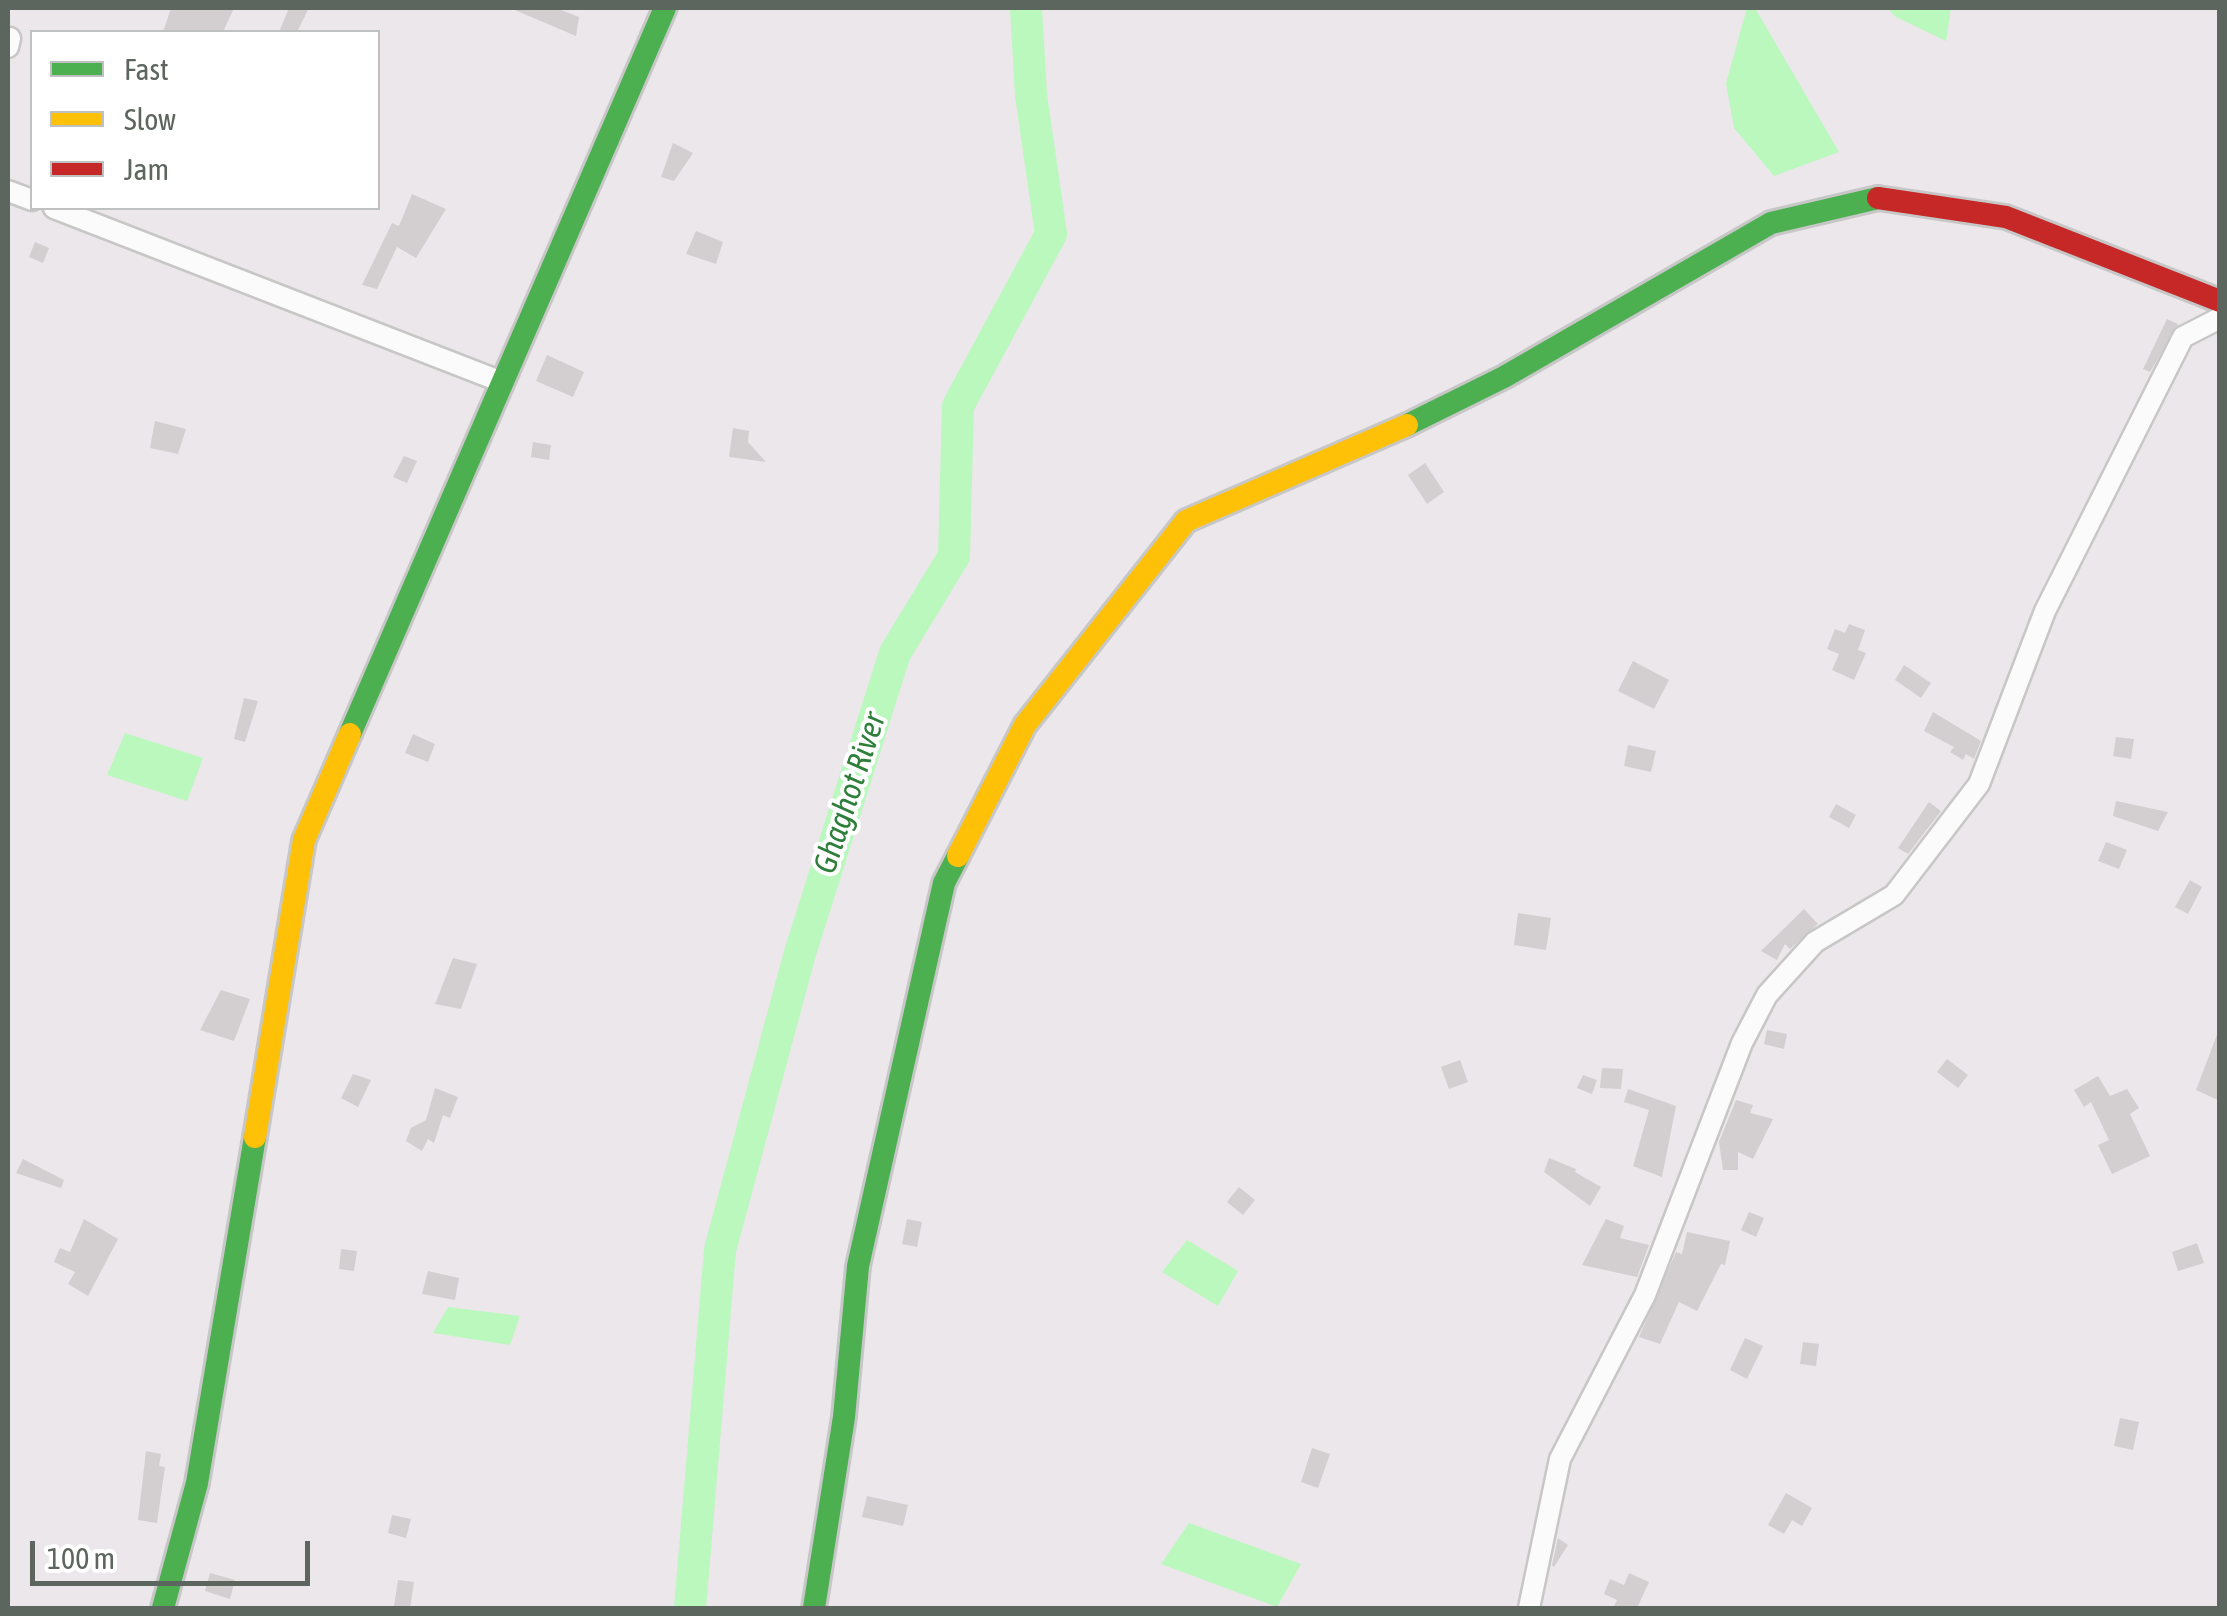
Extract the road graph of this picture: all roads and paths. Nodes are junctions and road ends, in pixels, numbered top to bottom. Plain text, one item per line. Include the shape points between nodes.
1 (665, 8) edge
2 (59, 210) edge
3 (2220, 300) edge
4 (2220, 318) edge
5 (502, 382) junction
6 (163, 1608) edge
7 (814, 1608) edge
8 (1529, 1608) edge

1 - 5 street
2 - 5 street
3 - 7 street via 2006,216 1885,196 1771,222 1504,377 1368,445 1186,520 1026,725 944,883 858,1266 844,1418
4 - 8 street via 2184,337 2045,611 1978,784 1894,894 1815,942 1768,995 1742,1043 1645,1295 1560,1458
5 - 6 street via 304,840 197,1483

